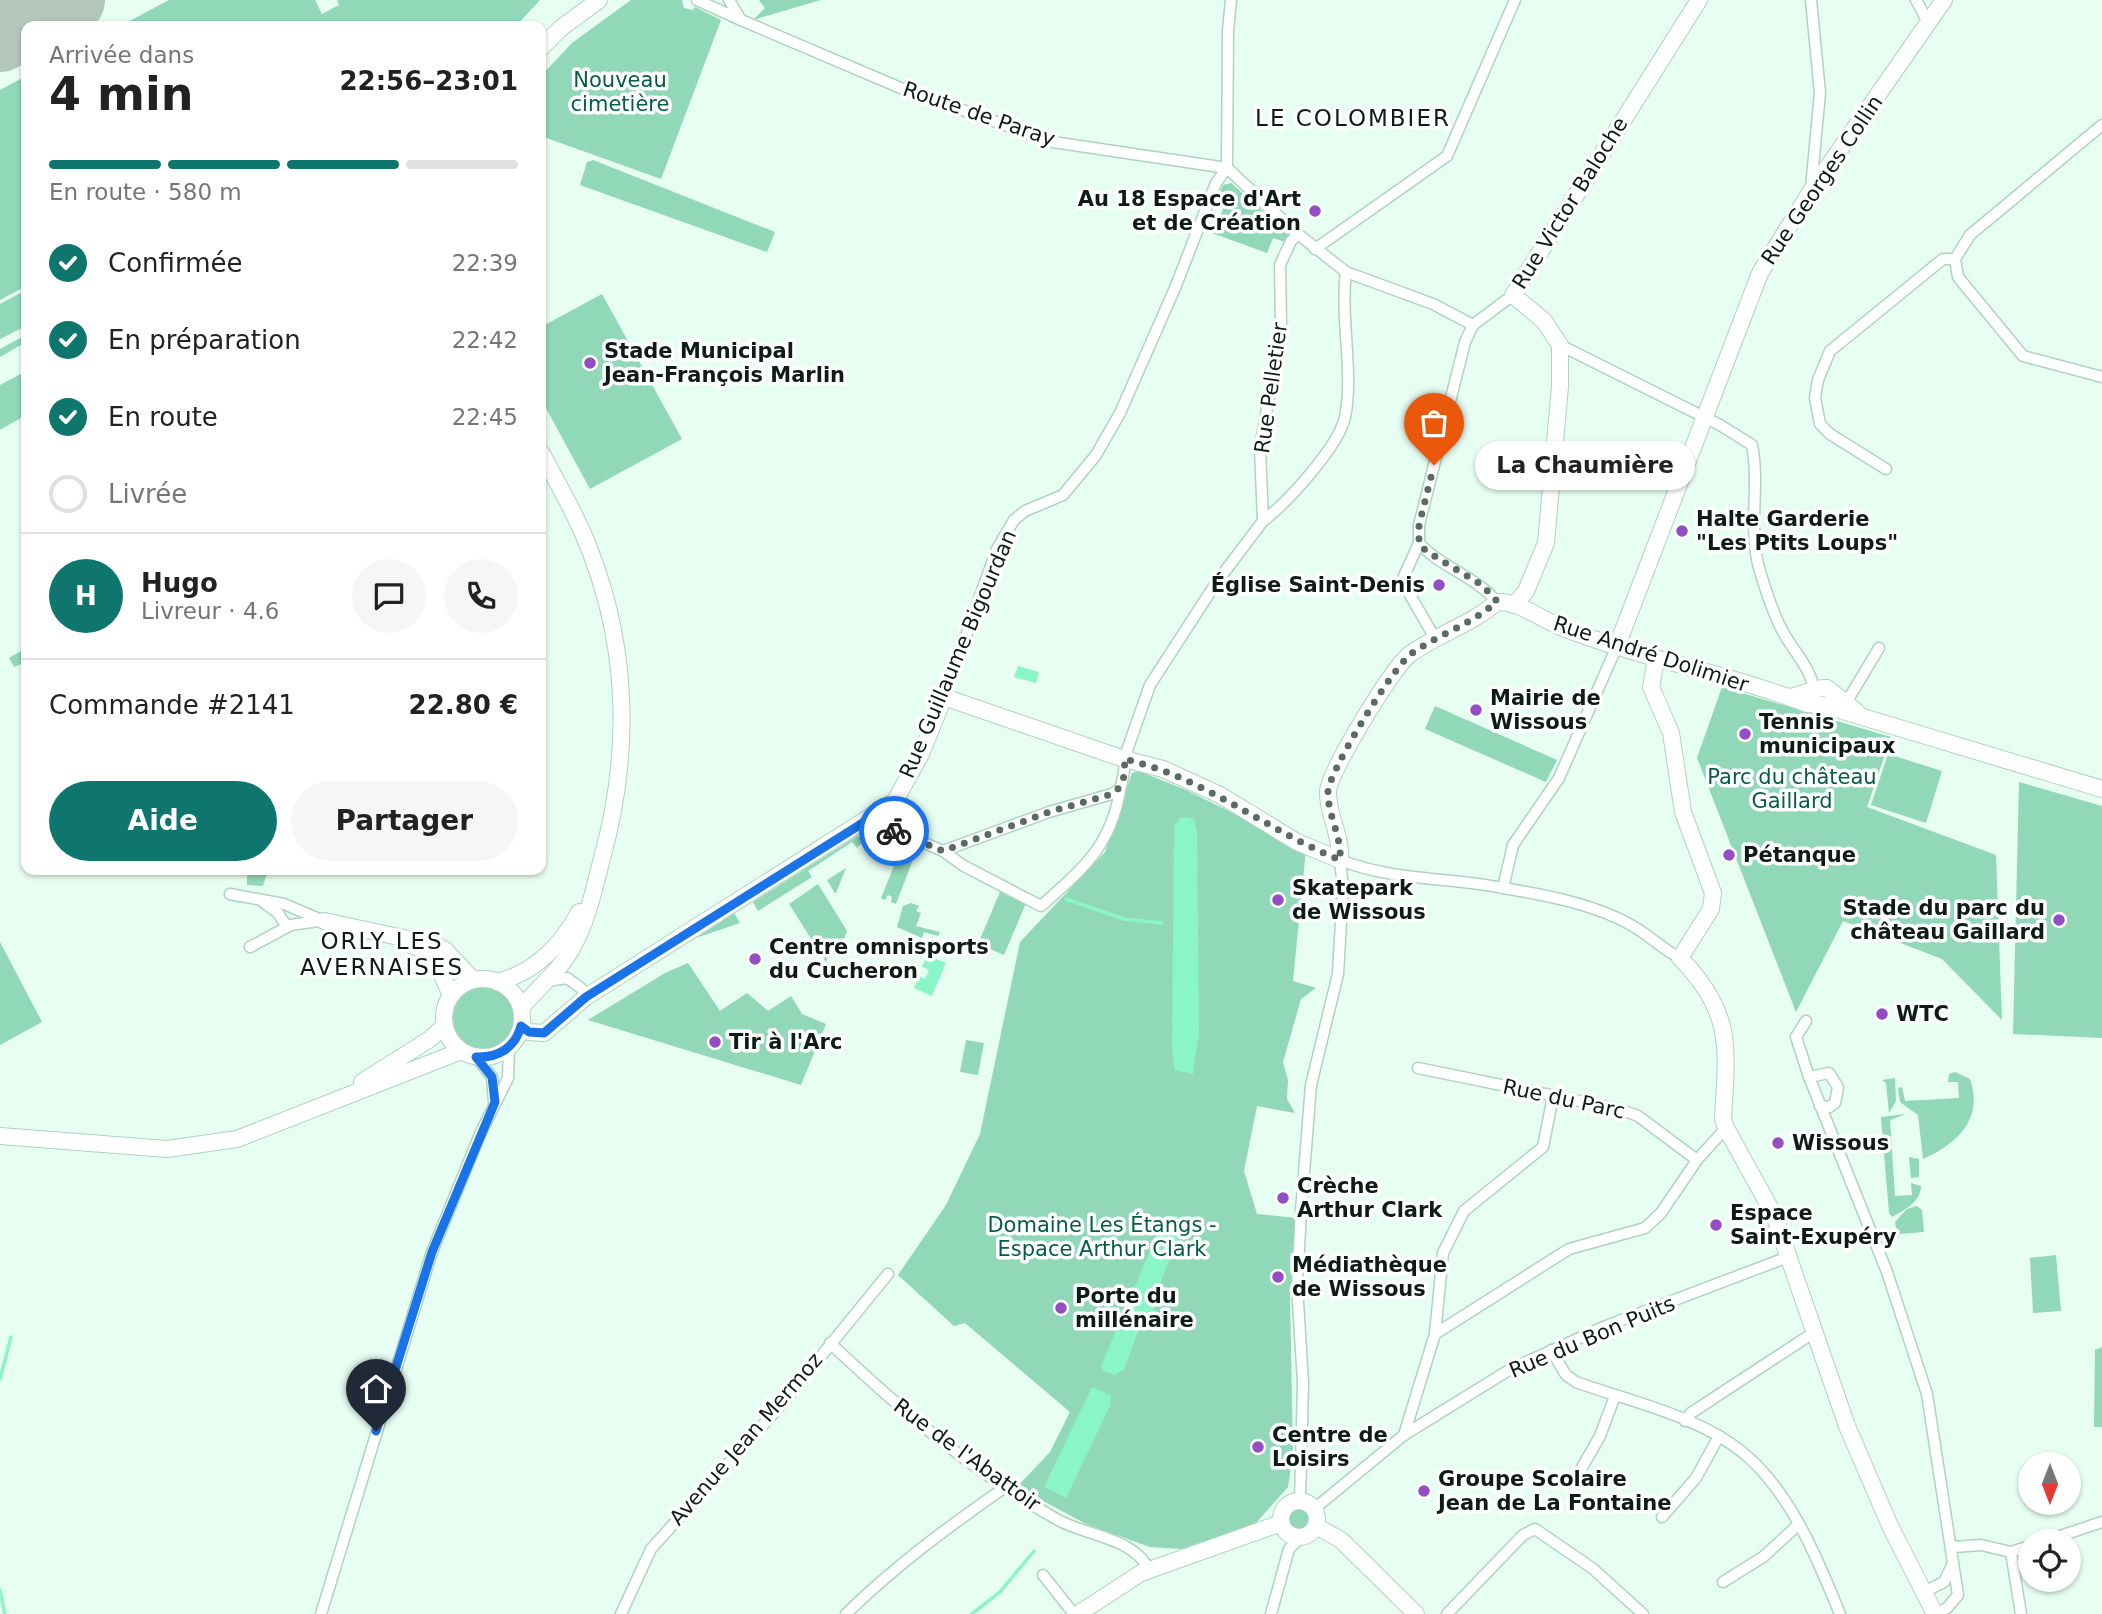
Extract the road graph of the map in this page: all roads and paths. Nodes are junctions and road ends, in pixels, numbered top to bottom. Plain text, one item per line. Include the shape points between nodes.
1 (599, 0) edge
2 (697, 0) edge
3 (729, 0) edge
4 (1231, 0) edge
5 (1516, 0) edge
6 (1699, 0) edge
7 (1811, 0) edge
8 (1916, 0) edge
9 (1944, 0) edge
10 (741, 20) junction
11 (1928, 22) junction
12 (546, 43) edge
13 (2102, 125) edge
14 (1227, 168) junction
15 (1811, 191) junction
16 (1298, 234) junction
17 (1315, 249) junction
18 (1955, 258) junction
19 (1346, 272) junction
20 (1513, 295) junction
21 (1473, 324) junction
22 (1560, 345) junction
23 (2102, 377) edge
24 (1706, 418) junction
25 (546, 462) edge
26 (1886, 469) dead end
27 (1263, 522) junction
28 (1419, 543) junction
29 (1497, 601) junction
30 (1514, 605) junction
31 (1436, 640) junction
32 (1617, 646) junction
33 (1880, 648) dead end
34 (1656, 659) junction
35 (1814, 689) junction
36 (944, 697) junction
37 (1790, 697) junction
38 (1840, 706) junction
39 (1124, 759) junction
40 (1120, 789) junction
41 (2102, 789) edge
42 (869, 819) junction
43 (943, 851) junction
44 (1340, 860) junction
45 (596, 879) junction
46 (1503, 888) junction
47 (230, 894) dead end
48 (264, 902) junction
49 (324, 921) junction
50 (287, 928) junction
51 (382, 933) junction
52 (250, 947) dead end
53 (1680, 958) junction
54 (473, 980) junction
55 (544, 981) junction
56 (497, 982) junction
57 (451, 995) junction
58 (586, 997) junction
59 (521, 1008) junction
60 (1806, 1021) dead end
61 (444, 1026) junction
62 (521, 1026) junction
63 (509, 1047) junction
64 (468, 1054) junction
65 (1418, 1068) dead end
66 (1809, 1077) junction
67 (1553, 1096) junction
68 (495, 1102) junction
69 (327, 1104) junction
70 (1820, 1106) junction
71 (1726, 1128) junction
72 (0, 1136) edge
73 (1697, 1160) junction
74 (1788, 1257) junction
75 (888, 1274) dead end
76 (1813, 1333) junction
77 (1435, 1334) junction
78 (830, 1343) junction
79 (1550, 1350) junction
80 (1615, 1396) junction
81 (1685, 1421) junction
82 (1404, 1435) junction
83 (1718, 1436) junction
84 (1580, 1471) dead end
85 (1004, 1488) junction
86 (1307, 1505) junction
87 (1662, 1517) dead end
88 (2102, 1522) edge
89 (1281, 1523) junction
90 (1798, 1525) junction
91 (1316, 1526) junction
92 (2081, 1529) edge
93 (1300, 1538) junction
94 (1953, 1547) junction
95 (2018, 1550) edge
96 (2011, 1552) junction
97 (1954, 1560) junction
98 (1149, 1570) junction
99 (1043, 1575) dead end
100 (1723, 1582) dead end
101 (1924, 1592) junction
102 (321, 1614) edge
103 (621, 1614) edge
104 (846, 1614) edge
105 (1076, 1614) edge
106 (1271, 1614) edge
107 (1416, 1614) edge
108 (1447, 1614) edge
109 (1643, 1614) edge
110 (1840, 1614) edge
111 (1936, 1614) edge
112 (2021, 1614) edge

1 - 12 street
2 - 10 street, Route de Paray
3 - 10 street
4 - 14 street
5 - 17 street via 1447,156
6 - 20 street, Rue Victor Baloche
7 - 15 street via 1820,93
8 - 11 street
9 - 11 street, Rue Georges Collin
10 - 14 street, Route de Paray via 903,89 1053,142
11 - 15 street, Rue Georges Collin
13 - 18 street via 1970,235
14 - 16 street
14 - 36 street, Rue Guillaume Bigourdan via 1216,183 1120,413 1096,456 1063,495 1014,520 997,549
15 - 24 street, Rue Georges Collin via 1760,273
16 - 17 street
16 - 27 street, Rue Pelletier via 1280,265 1281,325 1260,449
17 - 19 street
18 - 23 street via 1958,277 2023,356
18 - 26 street via 1942,259 1841,340 1822,364 1815,398 1820,424
19 - 21 street
19 - 27 street via 1345,419 1317,465
20 - 21 street, Rue Victor Baloche
20 - 22 street via 1550,328
21 - 28 street via 1419,525
22 - 24 street
22 - 30 street via 1546,543 1526,591
24 - 32 street, Rue Georges Collin
24 - 35 street via 1752,445 1758,563 1780,626 1811,673
25 - 45 street via 592,556 618,657 621,753 612,818
27 - 39 street via 1216,583 1150,685
28 - 29 street via 1482,585
28 - 31 street via 1404,576
29 - 30 street, Rue André Dolimier
29 - 31 street
30 - 32 street, Rue André Dolimier via 1561,628
31 - 44 street via 1408,656 1345,751 1331,781 1328,793
32 - 34 street, Rue André Dolimier
32 - 46 street via 1559,778 1513,845
33 - 38 street
34 - 37 street, Rue André Dolimier
34 - 53 street via 1651,687 1671,733 1683,812 1713,893 1711,909
35 - 37 street
35 - 38 street, Rue André Dolimier via 1827,688
36 - 39 street
36 - 42 street, Rue Guillaume Bigourdan via 895,801
37 - 38 street, Rue André Dolimier
38 - 41 street, Rue André Dolimier via 1868,719
39 - 40 street
39 - 44 street via 1189,780 1297,842
40 - 43 street
40 - 43 street via 1106,839 1091,861 1041,906
42 - 43 street
42 - 58 street, Rue Guillaume Bigourdan
44 - 46 street via 1393,875
44 - 86 street via 1338,974 1311,1086 1297,1285
45 - 55 street via 572,949
45 - 56 street via 556,946 523,972
46 - 53 street via 1609,916
47 - 48 street
48 - 49 street via 284,904
48 - 50 street
49 - 50 street via 308,920
49 - 51 street
50 - 52 street
51 - 54 street via 436,945
51 - 57 street via 428,952
53 - 71 street via 1710,998 1725,1032
54 - 56 street
54 - 57 street
55 - 58 street via 567,978
55 - 59 street
56 - 59 street via 512,992
57 - 61 street
58 - 62 street, Rue Guillaume Bigourdan via 544,1033
59 - 62 street
60 - 66 street via 1796,1037
61 - 64 street via 450,1040
61 - 69 street
62 - 63 street
63 - 64 street via 494,1056
63 - 68 street via 508,1078
64 - 68 street via 492,1077
64 - 69 street
65 - 67 street, Rue du Parc
66 - 70 street
66 - 70 street via 1829,1073 1838,1087 1835,1103
67 - 73 street, Rue du Parc via 1638,1116
67 - 77 street via 1543,1147 1464,1211 1443,1253
68 - 102 street via 432,1252
69 - 72 street via 260,1132 199,1146 167,1149
70 - 94 street via 1882,1260 1927,1394
71 - 73 street
71 - 74 street via 1769,1205
73 - 77 street via 1661,1213 1636,1231 1569,1249
74 - 76 street
74 - 79 street, Rue du Bon Puits
75 - 78 street, Avenue Jean Mermoz
76 - 81 street via 1690,1413
76 - 101 street via 1891,1528
77 - 82 street
78 - 85 street, Rue de l'Abattoir via 895,1404
78 - 103 street, Avenue Jean Mermoz via 782,1404 651,1549
79 - 80 street via 1566,1375
79 - 82 street, Rue du Bon Puits
80 - 81 street
80 - 84 street
81 - 83 street
82 - 86 street, Rue du Bon Puits
83 - 87 street via 1707,1463
83 - 90 street via 1748,1456
85 - 98 street, Rue de l'Abattoir via 1060,1521 1136,1551
85 - 104 street via 880,1580
86 - 89 street via 1284,1507
86 - 91 street
88 - 92 street
89 - 93 street via 1288,1534
89 - 98 street
90 - 100 street via 1763,1557
90 - 110 street
91 - 93 street
91 - 107 street via 1350,1548
93 - 106 street via 1289,1549
94 - 96 street via 1981,1545
94 - 97 street
95 - 96 street
96 - 112 street
97 - 101 street via 1944,1582
97 - 111 street via 1958,1595
98 - 105 street
99 - 105 street
101 - 111 street
108 - 109 street via 1523,1535 1535,1529 1592,1568

